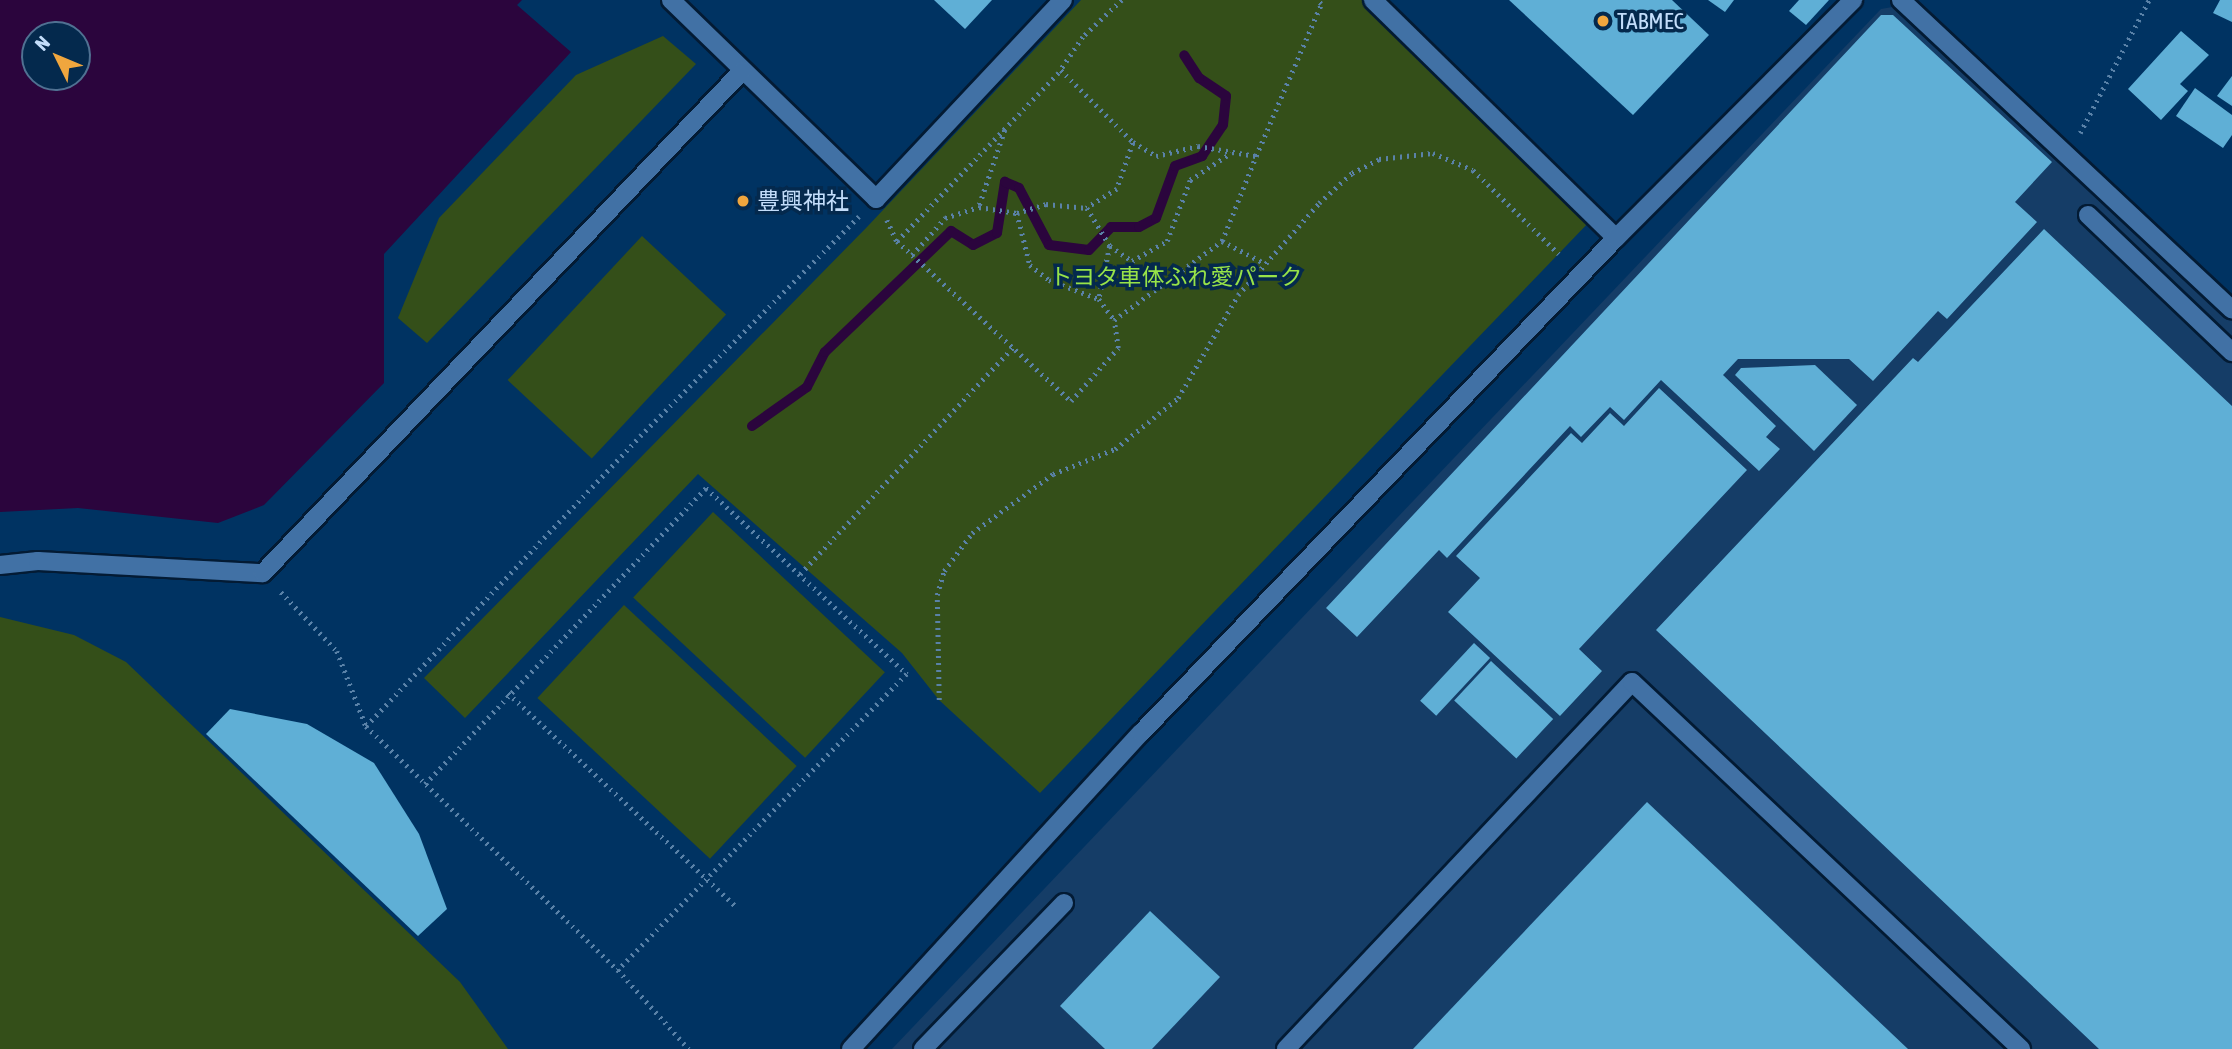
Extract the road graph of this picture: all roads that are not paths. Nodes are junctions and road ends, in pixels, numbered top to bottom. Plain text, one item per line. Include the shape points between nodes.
1 (671, 0) edge
2 (1063, 0) edge
3 (1373, 0) edge
4 (1853, 0) edge
5 (1901, 0) edge
6 (742, 71) junction
7 (2088, 215) dead end
8 (1616, 238) junction
9 (2232, 310) edge
10 (2232, 352) edge
11 (0, 565) edge
12 (1064, 903) dead end
13 (851, 1049) edge
14 (923, 1049) edge
15 (1286, 1049) edge
16 (2021, 1049) edge

1 - 6 street
2 - 6 street via 876,200
3 - 8 street
4 - 8 street
5 - 9 street
6 - 11 street via 263,573 38,561
7 - 10 street
8 - 13 street via 1141,733
12 - 14 street
15 - 16 street via 1632,682

